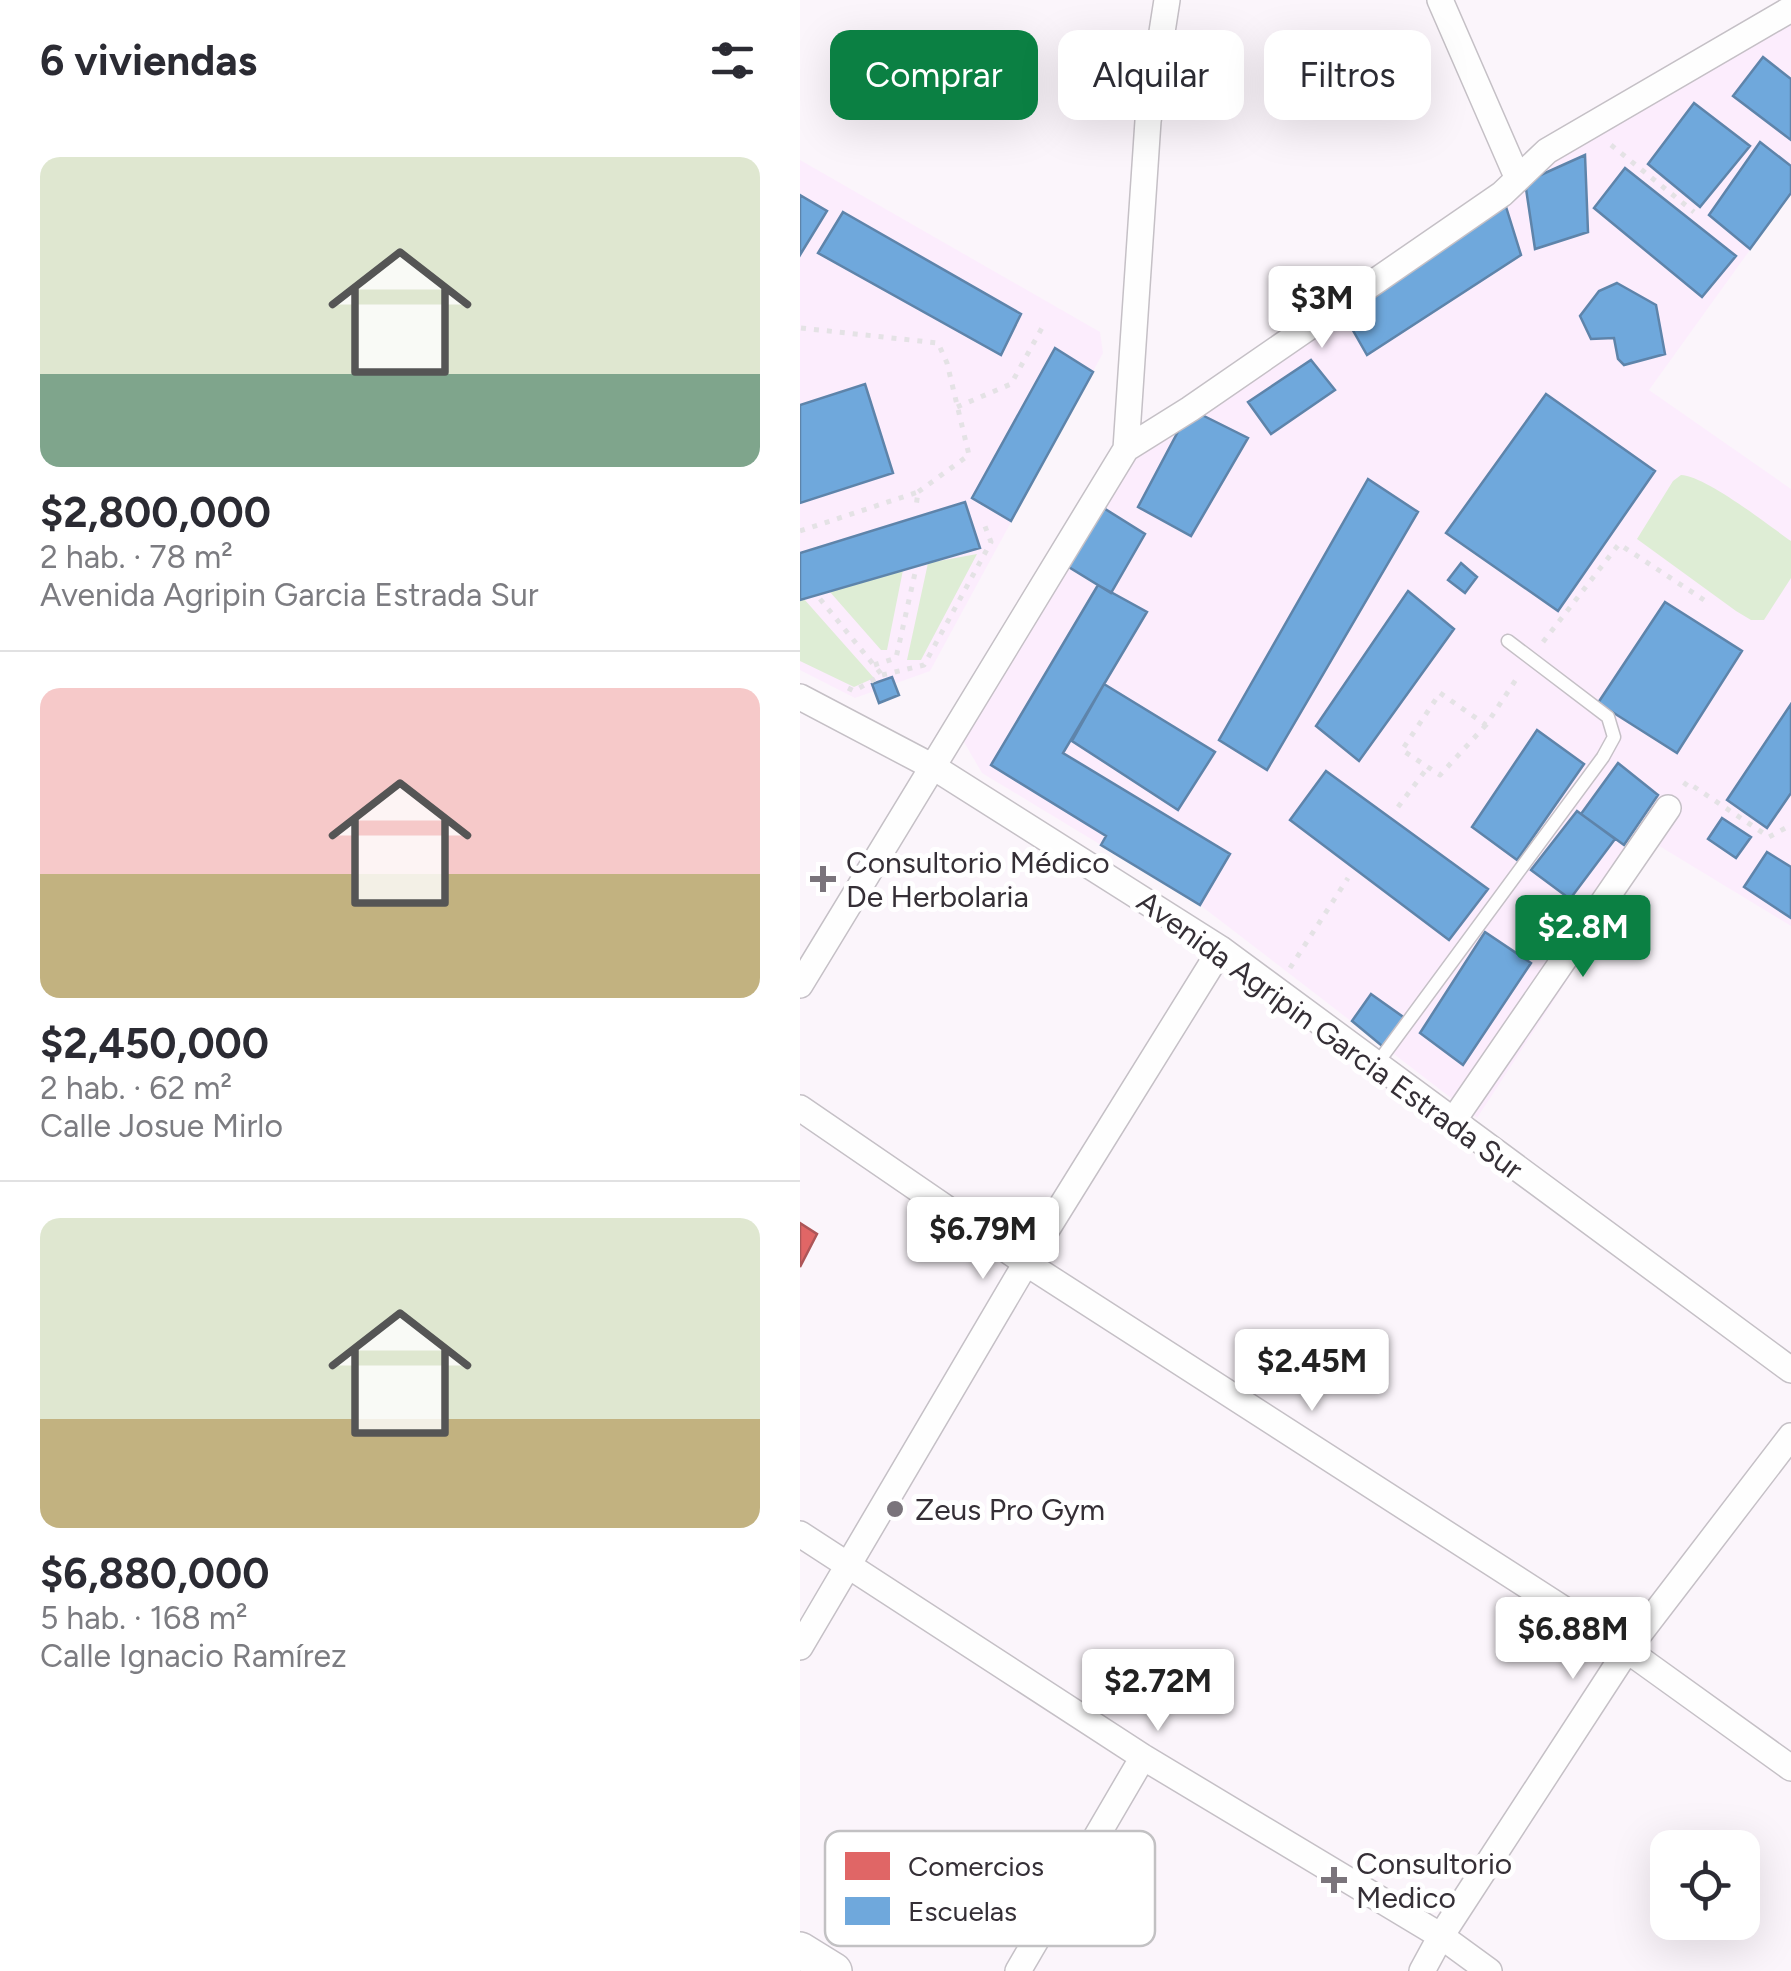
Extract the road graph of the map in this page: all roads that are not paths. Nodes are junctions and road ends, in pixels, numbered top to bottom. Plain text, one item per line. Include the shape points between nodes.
1 (1167, 0) edge
2 (1440, 0) edge
3 (1791, 9) edge
4 (1518, 179) junction
5 (1126, 449) junction
6 (1508, 640) dead end
7 (800, 697) edge
8 (935, 768) junction
9 (1668, 808) road end
10 (1221, 949) junction
11 (800, 985) edge
12 (1376, 1065) junction
13 (800, 1108) edge
14 (1453, 1121) junction
15 (1026, 1263) junction
16 (1791, 1370) edge
17 (1791, 1436) edge
18 (800, 1534) edge
19 (848, 1567) junction
20 (800, 1647) edge
21 (1627, 1650) junction
22 (1143, 1757) junction
23 (1791, 1768) edge
24 (1100, 1831) edge
25 (1441, 1936) junction
26 (1033, 1946) edge
27 (800, 1950) edge
28 (834, 1971) edge
29 (1018, 1971) edge
30 (1422, 1971) edge
31 (1489, 1971) edge

1 - 5 street via 1148,121
2 - 4 street
3 - 4 street via 1547,151
4 - 5 street
5 - 8 street
6 - 12 lane via 1608,716 1614,737
7 - 8 street, Avenida Agripin Garcia Estrada Sur
8 - 10 street, Avenida Agripin Garcia Estrada Sur
8 - 11 street
9 - 14 street
10 - 12 street, Avenida Agripin Garcia Estrada Sur
10 - 15 street
12 - 14 street, Avenida Agripin Garcia Estrada Sur
13 - 15 street
14 - 16 street, Avenida Agripin Garcia Estrada Sur
15 - 19 street
15 - 21 street
17 - 21 street
18 - 19 street
19 - 20 street
19 - 22 street
21 - 23 street
21 - 25 street
22 - 24 street
22 - 25 street
25 - 30 street
25 - 31 street
26 - 29 street
27 - 28 main road

